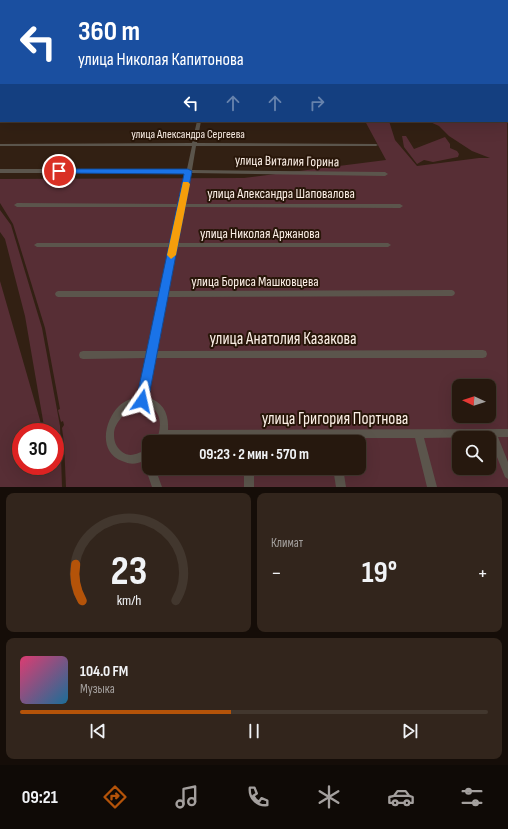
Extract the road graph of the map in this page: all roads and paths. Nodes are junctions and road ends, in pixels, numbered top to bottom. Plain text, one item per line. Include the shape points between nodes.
1 (199, 122) edge
2 (194, 144) junction
3 (0, 145) edge
4 (376, 145) dead end
5 (0, 171) edge
6 (188, 171) junction
7 (385, 174) dead end
8 (17, 205) dead end
9 (182, 205) junction
10 (400, 206) dead end
11 (37, 245) dead end
12 (174, 245) junction
13 (388, 245) dead end
14 (164, 293) junction
15 (452, 293) dead end
16 (58, 294) dead end
17 (151, 354) junction
18 (482, 354) dead end
19 (83, 355) dead end
20 (142, 401) junction
21 (418, 433) junction
22 (452, 433) edge
23 (496, 433) edge
24 (508, 433) edge
25 (162, 435) edge
26 (366, 436) edge
27 (496, 443) edge
28 (142, 456) edge
29 (508, 474) edge
30 (152, 475) edge
31 (249, 475) edge
32 (339, 475) edge
33 (157, 487) edge
34 (249, 487) edge
35 (341, 487) edge
36 (432, 487) edge

1 - 2 street
2 - 3 street, улица Александра Сергеева
2 - 4 street, улица Александра Сергеева
2 - 6 street
5 - 6 street, улица Виталия Горина
6 - 7 street, улица Виталия Горина
6 - 9 street
8 - 9 street, улица Александра Шаповалова
9 - 10 street, улица Александра Шаповалова
9 - 12 street
11 - 12 street, улица Николая Аржанова
12 - 13 street, улица Николая Аржанова
12 - 14 street
14 - 15 street, улица Бориса Машковцева
14 - 16 street, улица Бориса Машковцева
14 - 17 street
17 - 18 street, улица Анатолия Казакова
17 - 19 street, улица Анатолия Казакова
17 - 20 street
20 - 25 street via 154,404 162,413 165,421
20 - 28 street via 133,402 118,413 113,420 109,438 115,453 121,457 129,460
21 - 22 street, улица Григория Портнова
21 - 26 street, улица Григория Портнова
21 - 36 street
23 - 24 street, улица Григория Портнова
27 - 29 street
30 - 33 street
31 - 34 street
32 - 35 street

